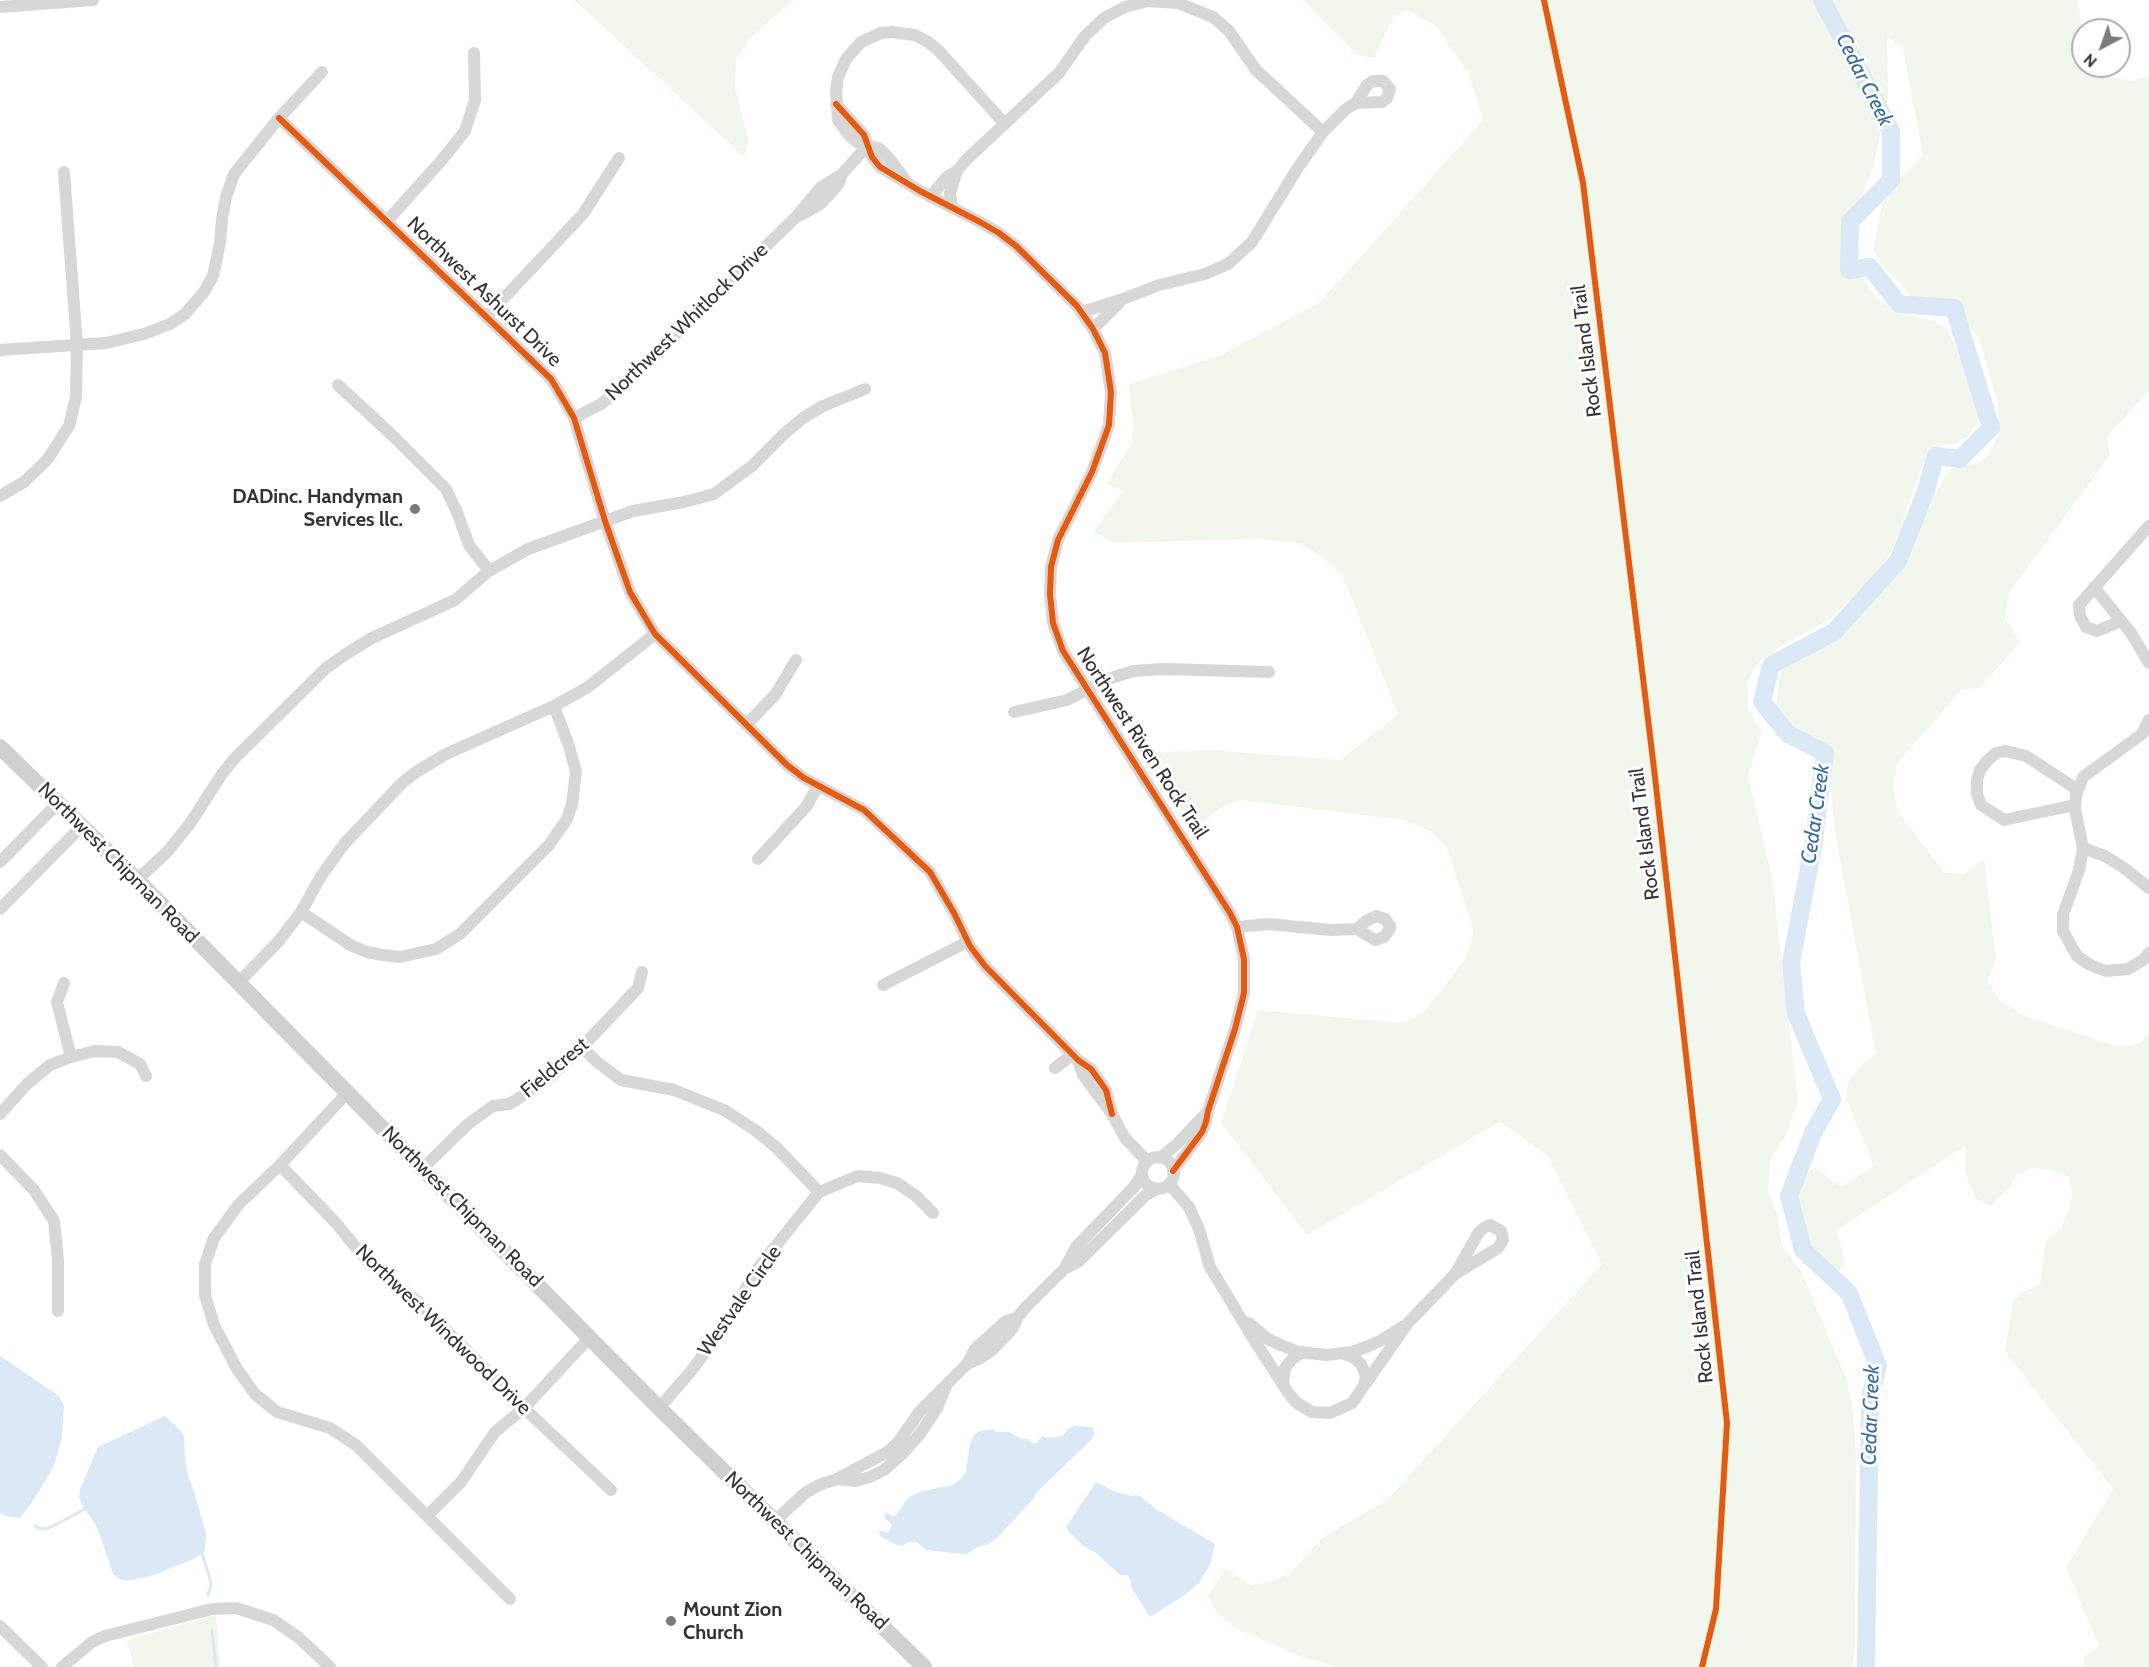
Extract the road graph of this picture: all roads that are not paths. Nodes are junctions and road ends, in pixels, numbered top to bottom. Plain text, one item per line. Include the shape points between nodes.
1 (93, 0) edge
2 (1165, 1) edge
3 (0, 7) edge
4 (474, 53) dead end
5 (322, 72) dead end
6 (1356, 103) dead end
7 (279, 118) junction
8 (1005, 123) junction
9 (1323, 132) junction
10 (868, 145) junction
11 (619, 158) dead end
12 (957, 171) junction
13 (64, 172) dead end
14 (930, 197) junction
15 (952, 208) junction
16 (387, 220) junction
17 (1124, 299) junction
18 (1082, 312) junction
19 (487, 316) junction
20 (1093, 328) junction
21 (77, 345) junction
22 (0, 350) edge
23 (338, 385) dead end
24 (865, 389) dead end
25 (574, 418) junction
26 (0, 496) edge
27 (605, 522) junction
28 (2149, 525) edge
29 (489, 571) junction
30 (2094, 587) junction
31 (2121, 621) junction
32 (655, 634) junction
33 (796, 660) dead end
34 (2149, 663) edge
35 (1269, 672) dead end
36 (1088, 689) junction
37 (554, 706) junction
38 (1014, 711) dead end
39 (2149, 720) edge
40 (746, 725) junction
41 (2146, 733) edge
42 (0, 747) edge
43 (818, 786) junction
44 (2078, 790) junction
45 (58, 802) junction
46 (2075, 805) junction
47 (81, 826) junction
48 (2083, 848) junction
49 (758, 859) dead end
50 (0, 862) edge
51 (137, 880) junction
52 (2149, 888) edge
53 (0, 909) edge
54 (301, 912) junction
55 (1237, 927) junction
56 (1356, 929) dead end
57 (967, 942) junction
58 (2149, 953) edge
59 (642, 972) dead end
60 (64, 983) dead end
61 (238, 983) junction
62 (883, 985) dead end
63 (582, 1047) junction
64 (71, 1057) junction
65 (1075, 1057) junction
66 (1055, 1068) dead end
67 (146, 1076) dead end
68 (347, 1093) junction
69 (1208, 1111) junction
70 (0, 1114) edge
71 (0, 1155) edge
72 (1160, 1158) junction
73 (1147, 1161) junction
74 (280, 1165) junction
75 (423, 1168) junction
76 (1173, 1172) junction
77 (1142, 1174) junction
78 (1163, 1187) junction
79 (819, 1192) junction
80 (933, 1214) dead end
81 (1064, 1269) junction
82 (1455, 1274) dead end
83 (58, 1311) dead end
84 (1239, 1314) junction
85 (1408, 1323) junction
86 (590, 1337) junction
87 (1302, 1352) junction
88 (1344, 1353) junction
89 (1283, 1384) junction
90 (1362, 1390) junction
91 (524, 1408) junction
92 (659, 1408) junction
93 (610, 1490) dead end
94 (427, 1516) junction
95 (776, 1520) junction
96 (510, 1599) dead end
97 (0, 1626) edge
98 (42, 1667) edge
99 (62, 1667) edge
100 (330, 1667) edge
101 (924, 1667) edge

1 - 3 street
2 - 8 street via 1125,7 1104,18 1085,36 1059,73
2 - 9 street via 1213,17 1229,31 1256,70
4 - 16 street via 476,100 465,132
5 - 7 street
6 - 9 street
7 - 16 street, Northwest Ashurst Drive
7 - 21 street via 234,174 226,197 213,276 195,304 170,324 144,334
8 - 10 street via 938,50 922,39 892,32 871,37 852,50 838,77 838,120 857,142
8 - 12 street
9 - 17 street via 1242,253 1205,274 1159,285
10 - 14 street, Northwest Riven Rock Trail via 880,167
10 - 25 street, Northwest Whitlock Drive via 615,393
11 - 19 street via 583,214
12 - 14 street
12 - 15 street via 950,193
13 - 21 street
14 - 15 street, Northwest Riven Rock Trail
15 - 18 street, Northwest Riven Rock Trail via 999,232
16 - 19 street, Northwest Ashurst Drive
17 - 18 street
17 - 20 street
18 - 20 street, Northwest Riven Rock Trail
19 - 25 street, Northwest Ashurst Drive via 550,379
20 - 36 street, Northwest Riven Rock Trail via 1109,373 1109,425 1092,472 1058,540 1050,594 1053,623 1063,651
21 - 22 street
21 - 26 street via 76,397 69,426 47,460 24,482
23 - 29 street via 446,489 469,545
24 - 27 street via 803,418 752,466 714,494 633,511
25 - 27 street, Northwest Ashurst Drive
27 - 29 street via 528,549
27 - 32 street, Northwest Ashurst Drive via 630,592
28 - 30 street
29 - 51 street via 455,600 372,638 326,668 235,758 189,825
30 - 31 street
30 - 31 street via 2079,605 2086,627 2097,631
31 - 34 street
32 - 37 street via 588,687
32 - 40 street, Northwest Ashurst Drive
33 - 40 street via 775,695
35 - 36 street via 1145,670 1120,674
36 - 38 street via 1067,700
36 - 55 street, Northwest Riven Rock Trail
37 - 54 street via 446,754 403,782 332,858
37 - 54 street via 576,772 567,819 549,845 460,934 436,949 400,957 383,955 352,945
39 - 41 street
40 - 43 street, Northwest Ashurst Drive via 786,765
41 - 44 street via 2090,771
42 - 45 main road, Northwest Chipman Road
43 - 49 street via 806,807
43 - 57 street, Northwest Ashurst Drive via 864,810 930,872
44 - 46 street
44 - 46 street via 2026,756 2005,751 1987,760 1977,780 1981,805 2004,820
45 - 47 main road, Northwest Chipman Road
45 - 50 street
46 - 48 street
47 - 51 main road, Northwest Chipman Road
47 - 53 street
48 - 52 street via 2105,856
48 - 58 street via 2063,915 2063,931 2077,956 2106,971 2128,969
51 - 61 main road, Northwest Chipman Road
54 - 61 street
55 - 56 street via 1268,924
55 - 69 street, Northwest Riven Rock Trail via 1244,959 1244,993
57 - 62 street
57 - 65 street, Northwest Ashurst Drive via 985,966
59 - 63 street, Fieldcrest via 638,988
60 - 64 street via 57,1002
61 - 68 main road, Northwest Chipman Road
63 - 75 street, Fieldcrest via 535,1089 509,1104 494,1106 468,1124
63 - 79 street via 621,1080 674,1090 724,1110 762,1136
64 - 67 street via 95,1051 118,1052 140,1064
64 - 70 street via 50,1065
65 - 66 street
65 - 73 street, Northwest Ashurst Drive via 1091,1069 1106,1090 1112,1114 1129,1143
68 - 74 street
68 - 75 main road, Northwest Chipman Road
69 - 72 street, Northwest Riven Rock Trail
69 - 76 street, Northwest Riven Rock Trail via 1202,1132
71 - 83 street via 34,1190 54,1221
72 - 73 street, Northwest Riven Rock Trail
72 - 76 street via 1169,1162
73 - 77 street, Northwest Riven Rock Trail
74 - 91 street, Northwest Windwood Drive via 367,1261 419,1303
74 - 94 street via 239,1204 214,1238 205,1264 205,1295 214,1325 255,1394 277,1412 330,1428 357,1446
75 - 86 main road, Northwest Chipman Road
76 - 78 street, Northwest Riven Rock Trail
77 - 78 street via 1148,1185
77 - 81 street, Northwest Riven Rock Trail via 1076,1247
78 - 81 street, Northwest Riven Rock Trail via 1146,1195 1078,1262
78 - 84 street via 1189,1207 1210,1267
79 - 80 street via 858,1176 880,1178 897,1183
79 - 92 street, Westvale Circle via 754,1273 732,1316 699,1361
81 - 95 street, Northwest Riven Rock Trail via 992,1350 967,1364 947,1384 937,1408 903,1454 870,1477 855,1481 837,1479 819,1485
82 - 85 street
84 - 87 street via 1268,1339
84 - 89 street
85 - 88 street via 1380,1341
85 - 90 street
86 - 91 street
86 - 92 main road, Northwest Chipman Road
87 - 88 street
87 - 89 street via 1285,1368
88 - 90 street via 1357,1359 1364,1370
89 - 90 street via 1304,1408 1320,1413 1344,1408
91 - 93 street, Northwest Windwood Drive
91 - 94 street via 495,1432 461,1482
92 - 95 main road, Northwest Chipman Road
94 - 96 street
95 - 101 main road, Northwest Chipman Road
97 - 98 street
99 - 100 street via 105,1636 212,1609 236,1608 273,1620

